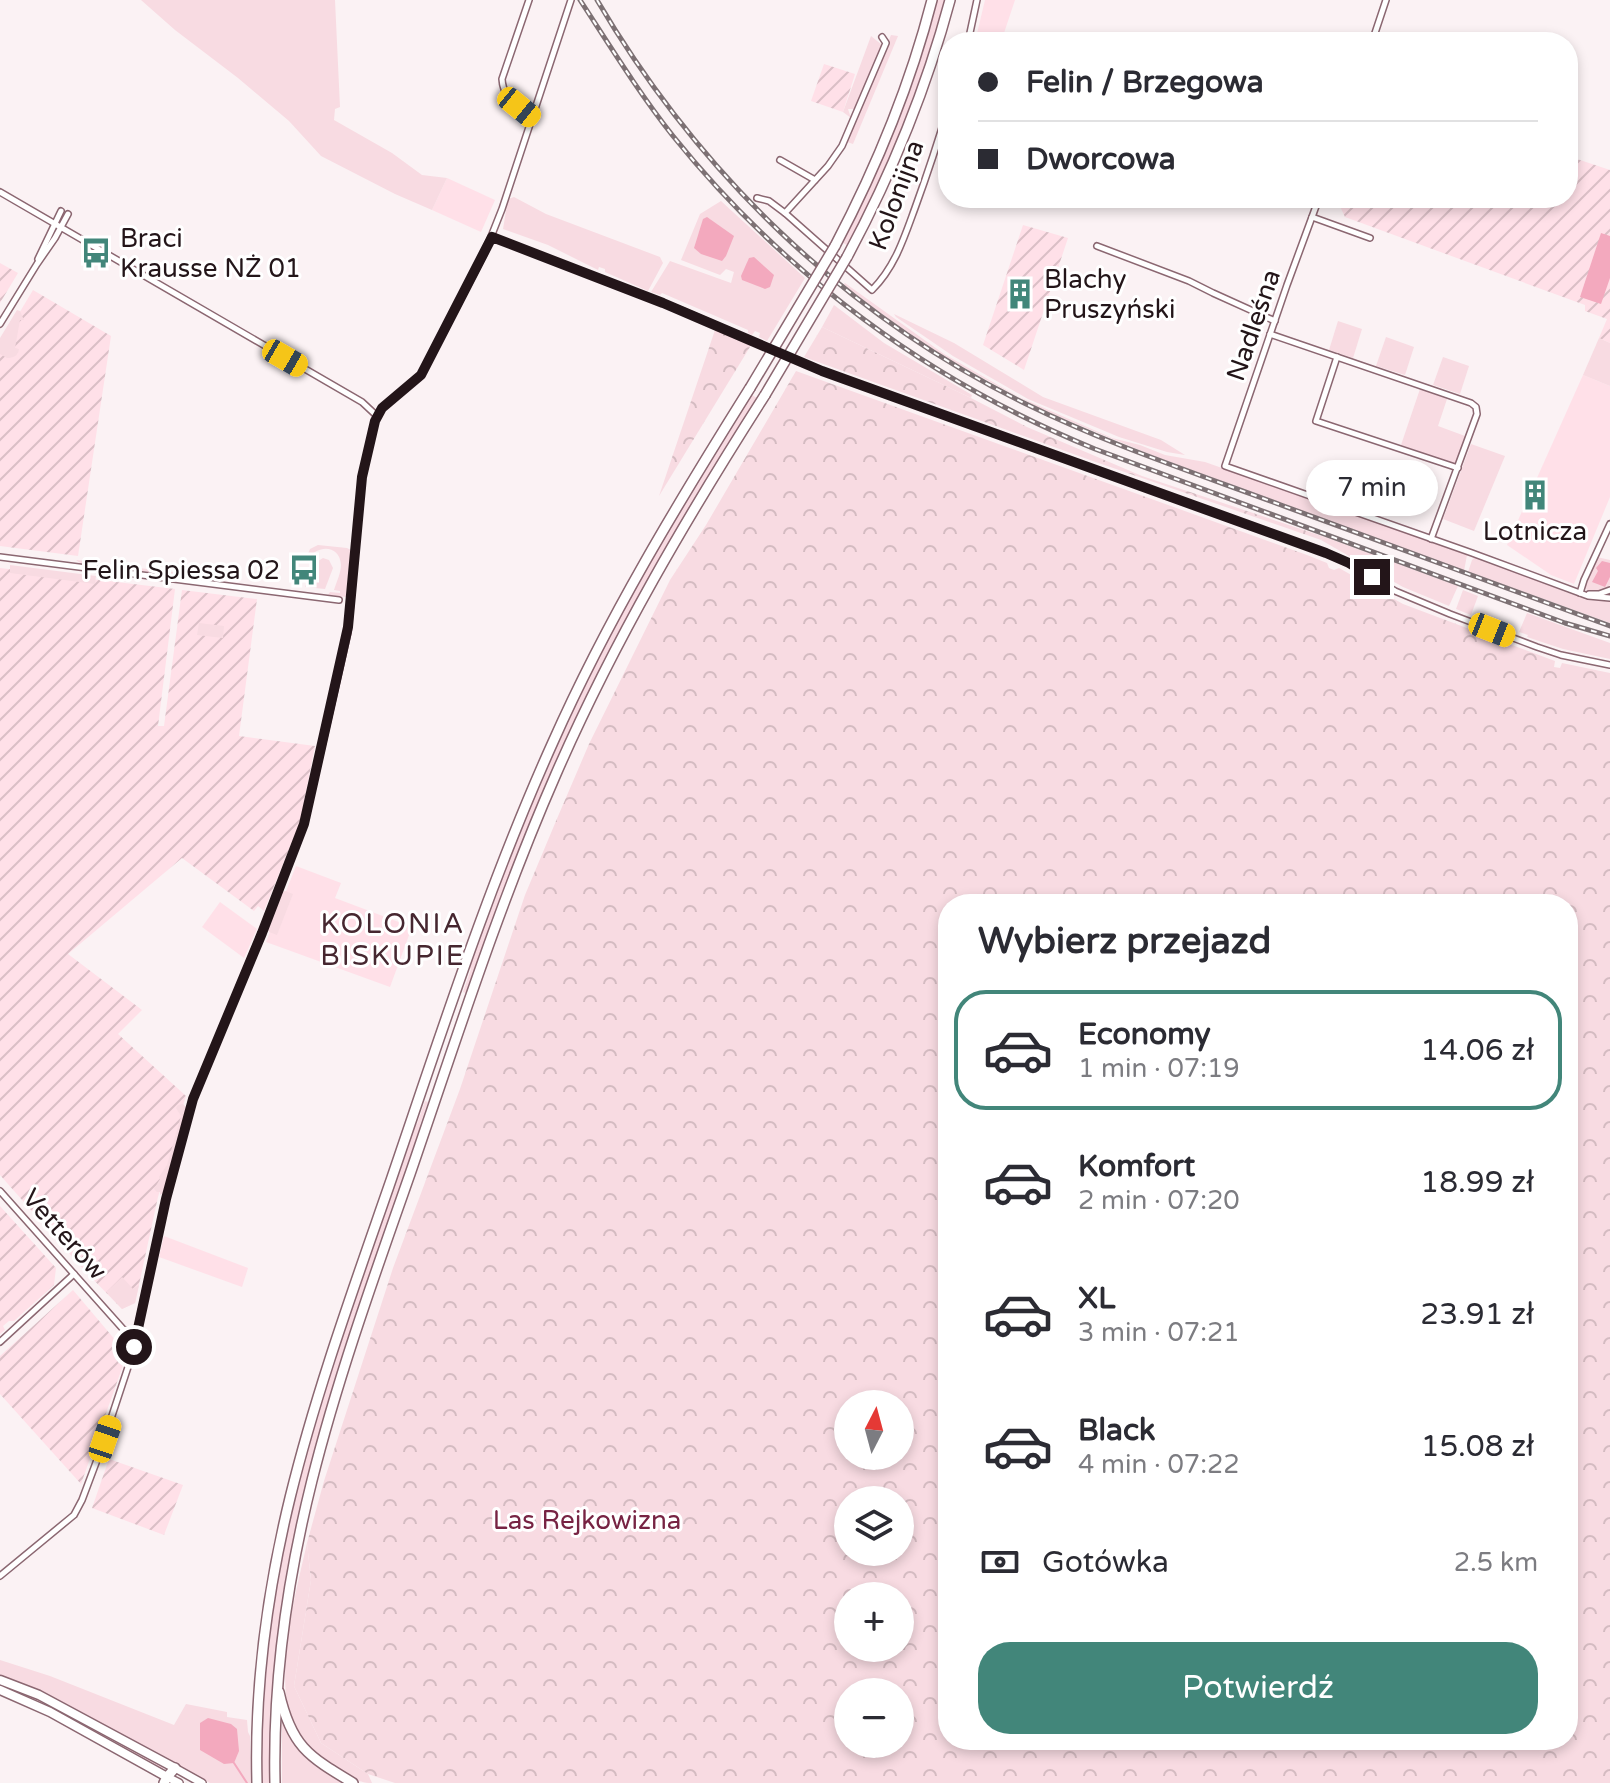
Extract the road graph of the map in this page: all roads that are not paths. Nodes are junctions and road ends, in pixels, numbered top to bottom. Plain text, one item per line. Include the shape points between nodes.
1 (529, 0) edge
2 (571, 0) edge
3 (932, 0) edge
4 (950, 0) edge
5 (977, 0) edge
6 (1386, 0) edge
7 (940, 32) edge
8 (970, 32) edge
9 (1375, 32) edge
10 (882, 37) dead end
11 (938, 40) edge
12 (532, 118) junction
13 (938, 140) edge
14 (780, 160) dead end
15 (815, 180) junction
16 (0, 192) edge
17 (757, 198) dead end
18 (1315, 208) edge
19 (61, 211) dead end
20 (785, 213) junction
21 (68, 214) dead end
22 (1312, 217) junction
23 (54, 224) junction
24 (61, 228) junction
25 (492, 237) junction
26 (1370, 238) dead end
27 (1097, 246) dead end
28 (37, 264) junction
29 (1275, 321) junction
30 (0, 324) edge
31 (1270, 334) junction
32 (1337, 357) junction
33 (377, 416) junction
34 (1458, 468) junction
35 (1610, 524) edge
36 (1431, 539) junction
37 (0, 557) edge
38 (1610, 590) edge
39 (1580, 593) junction
40 (1610, 598) edge
41 (339, 600) dead end
42 (1610, 665) edge
43 (0, 1191) edge
44 (74, 1274) junction
45 (136, 1336) junction
46 (0, 1342) edge
47 (0, 1576) edge
48 (0, 1680) edge
49 (277, 1681) junction
50 (0, 1690) edge
51 (175, 1768) junction
52 (171, 1781) edge
53 (202, 1783) edge
54 (257, 1783) edge
55 (275, 1783) edge
56 (353, 1783) edge

1 - 12 street via 502,89
2 - 12 street
3 - 54 highway, bridge via 910,75 859,200 664,527 590,664 528,798 477,932 295,1472 264,1631
4 - 7 highway, bridge
5 - 8 street
6 - 9 street
10 - 15 street via 886,43 849,132
11 - 49 highway, bridge via 883,187 615,649 517,870 323,1437 291,1570
12 - 25 street
13 - 20 street, Kolonijna via 899,251 872,290
14 - 15 street
15 - 20 street
16 - 23 street
17 - 20 street
18 - 22 street, Nadleśna
19 - 23 street
21 - 24 street
22 - 26 street
22 - 29 street, Nadleśna
23 - 24 street
23 - 28 street
24 - 28 street
24 - 33 street via 362,402
25 - 33 street via 421,375
25 - 42 street via 822,371 1326,553 1409,598 1513,638
27 - 29 street
28 - 30 street
29 - 31 street, Nadleśna
31 - 32 street
31 - 36 street, Nadleśna via 1225,466
32 - 34 street via 1474,404 1477,414
32 - 34 street via 1316,421
33 - 45 street via 362,477 347,636 304,824 193,1099
34 - 36 street
35 - 39 street
36 - 39 street
37 - 41 street
38 - 39 street
39 - 40 street
43 - 44 street, Vetterów
44 - 45 street, Vetterów
44 - 46 street
45 - 47 street via 122,1391 77,1511
48 - 51 main road via 39,1695
49 - 55 highway
49 - 56 highway via 297,1741
50 - 52 main road via 50,1712
51 - 52 highway
51 - 53 street

